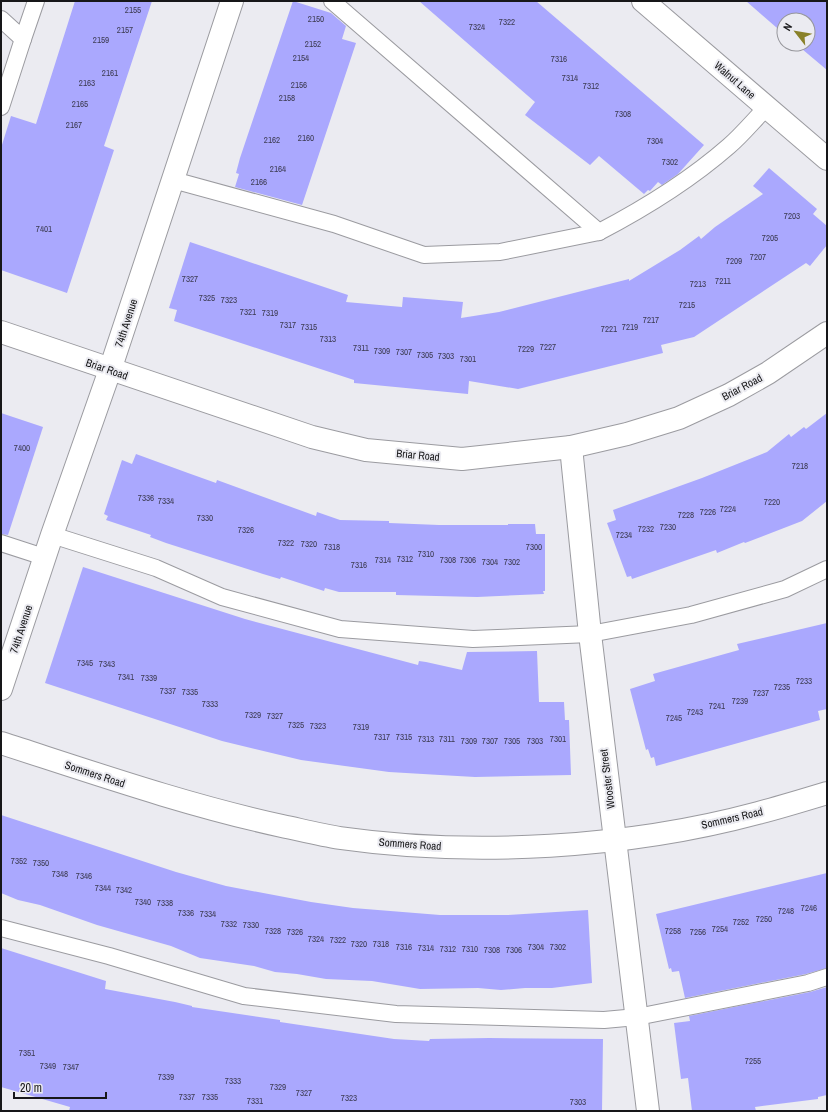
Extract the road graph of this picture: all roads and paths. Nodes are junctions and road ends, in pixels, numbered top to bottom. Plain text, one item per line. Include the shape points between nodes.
1 (36, 1) edge
2 (232, 1) edge
3 (332, 1) edge
4 (643, 1) edge
5 (1, 19) edge
6 (23, 39) junction
7 (1, 107) edge
8 (767, 107) junction
9 (827, 158) edge
10 (173, 180) junction
11 (599, 232) junction
12 (1, 332) edge
13 (827, 333) edge
14 (110, 370) junction
15 (571, 447) junction
16 (52, 535) junction
17 (1, 543) edge
18 (44, 557) junction
19 (827, 568) edge
20 (590, 634) junction
21 (1, 689) edge
22 (1, 743) edge
23 (827, 793) edge
24 (614, 839) junction
25 (1, 928) edge
26 (827, 977) edge
27 (637, 1017) junction
28 (648, 1111) edge

1 - 6 lane
2 - 10 street, 74th Avenue
3 - 11 lane
4 - 8 street, Walnut Lane
5 - 6 lane
6 - 7 lane
8 - 9 street, Walnut Lane
8 - 11 lane via 730,146 684,181 640,210
10 - 11 lane via 334,224 424,255 500,252
10 - 14 street, 74th Avenue
12 - 14 street, Briar Road
13 - 15 street, Briar Road via 768,373 729,395 679,418
14 - 15 street, Briar Road via 312,437 366,450 462,459
14 - 16 street, 74th Avenue
15 - 20 street, Wooster Street
16 - 18 street, 74th Avenue
16 - 20 lane via 156,568 222,597 340,629 473,639
17 - 18 lane
18 - 21 street, 74th Avenue
19 - 20 lane via 784,589 691,615
20 - 24 street, Wooster Street
22 - 24 street, Sommers Road via 225,814 339,838 459,847 543,845
23 - 24 street, Sommers Road via 756,814
24 - 27 street, Wooster Street
25 - 27 lane via 109,956 244,996 396,1014 604,1020
26 - 27 lane
27 - 28 street, Wooster Street

